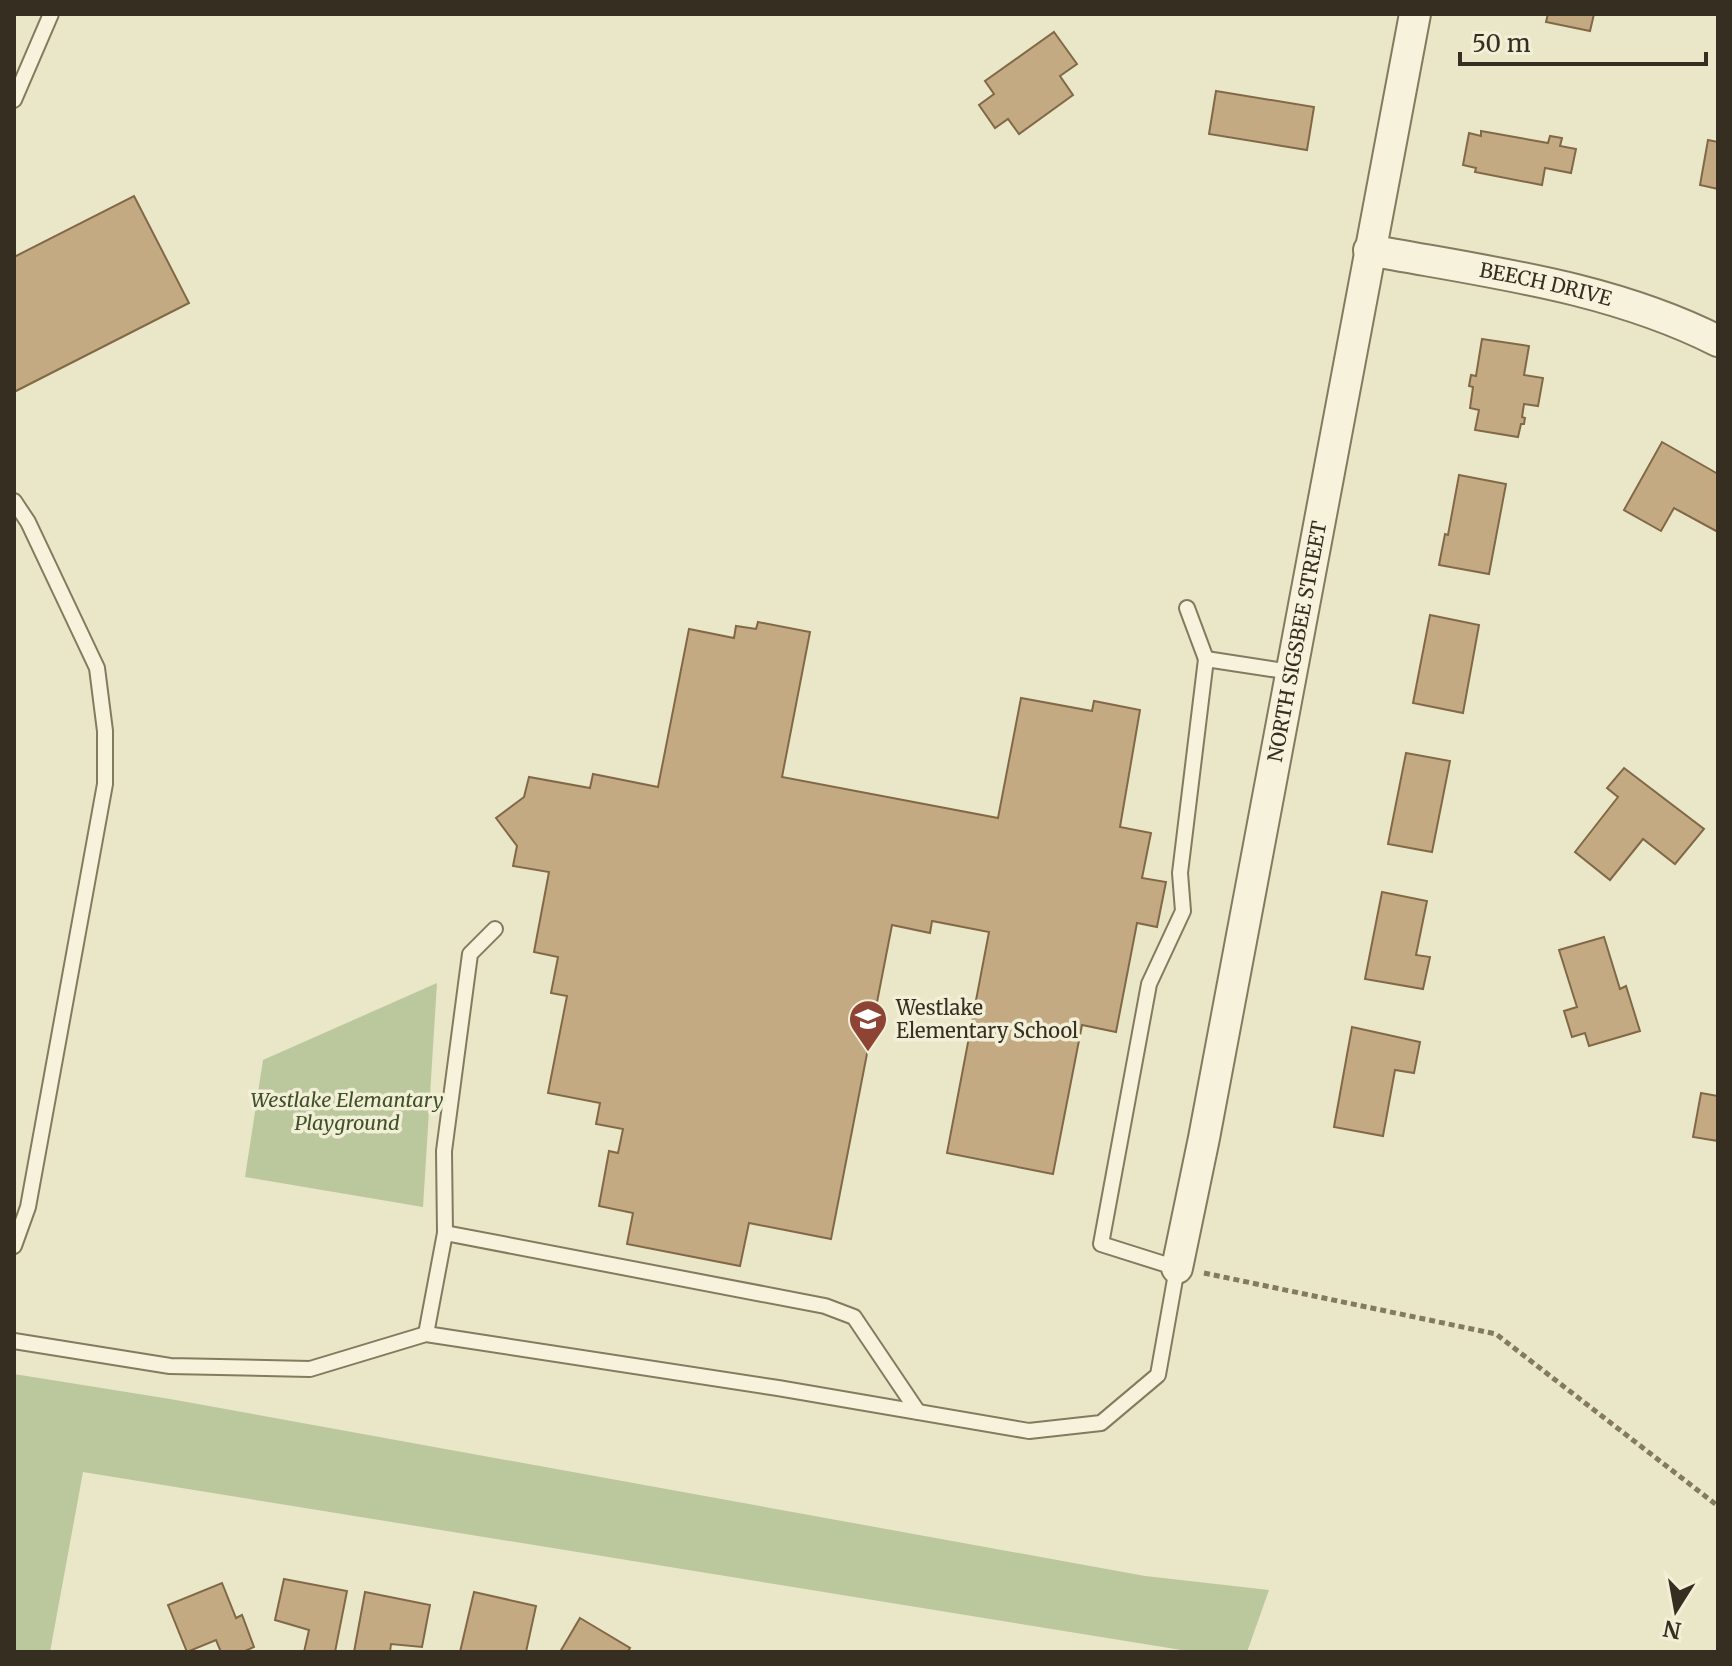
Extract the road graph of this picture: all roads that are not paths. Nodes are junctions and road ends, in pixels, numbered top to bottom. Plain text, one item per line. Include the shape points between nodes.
1 (51, 14) edge
2 (1415, 14) edge
3 (14, 100) edge
4 (1369, 250) junction
5 (1718, 341) edge
6 (14, 501) edge
7 (1187, 608) dead end
8 (1206, 659) junction
9 (1291, 672) junction
10 (495, 929) dead end
11 (445, 1233) junction
12 (14, 1246) edge
13 (1177, 1268) junction
14 (426, 1334) junction
15 (14, 1341) edge
16 (918, 1412) junction

1 - 3 lane
2 - 4 street, NORTH SIGSBEE STREET
4 - 5 street, BEECH DRIVE via 1591,292 1659,313
4 - 9 street, NORTH SIGSBEE STREET
6 - 12 lane via 97,668 105,784 28,1207
7 - 8 lane
8 - 9 lane
8 - 13 lane via 1180,873 1183,911 1149,984 1101,1244
9 - 13 street, NORTH SIGSBEE STREET
10 - 11 lane via 470,954 444,1151
11 - 14 lane
11 - 16 lane via 825,1306 854,1317
13 - 16 lane via 1158,1375 1101,1423 1029,1431
14 - 15 lane via 310,1369 170,1366
14 - 16 lane

